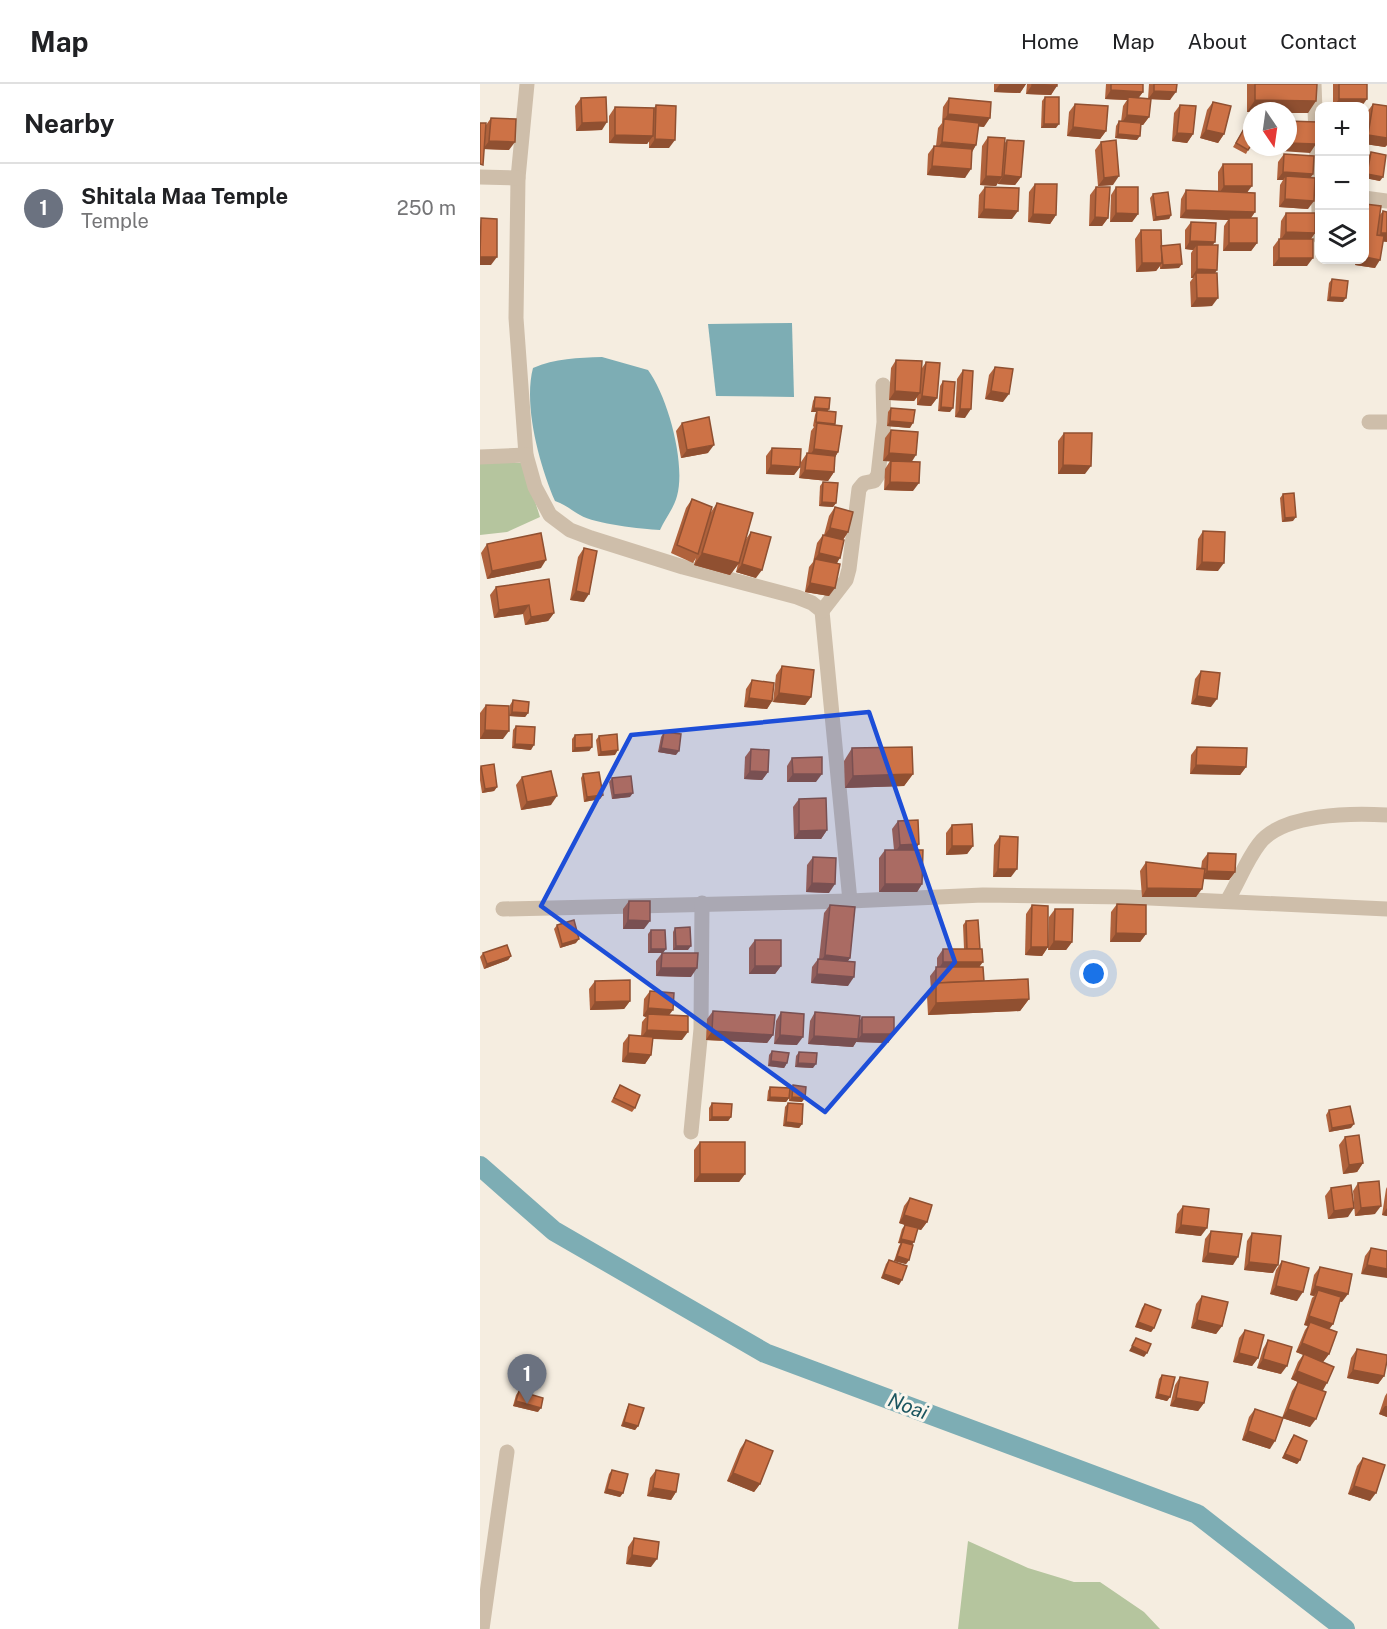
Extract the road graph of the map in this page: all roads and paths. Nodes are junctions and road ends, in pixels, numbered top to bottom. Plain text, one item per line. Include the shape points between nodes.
1 (527, 84) edge
2 (1314, 84) edge
3 (1317, 156) edge
4 (480, 177) edge
5 (518, 177) junction
6 (1369, 199) edge
7 (1387, 201) edge
8 (883, 385) dead end
9 (1369, 422) dead end
10 (1387, 422) edge
11 (526, 455) junction
12 (480, 457) edge
13 (822, 611) junction
14 (1387, 815) edge
15 (850, 901) junction
16 (1227, 902) junction
17 (702, 903) junction
18 (503, 909) dead end
19 (1387, 909) edge
20 (691, 1132) dead end
21 (507, 1452) dead end
22 (482, 1629) edge

1 - 5 street
2 - 3 street
4 - 5 street
5 - 11 street via 516,318
6 - 7 street
8 - 13 street via 884,422 878,475 859,489 846,580
9 - 10 street
11 - 12 street
11 - 13 street via 550,515 570,530 683,567 797,597
13 - 15 street
14 - 16 street via 1314,818 1270,833 1259,843
15 - 16 street via 994,895
15 - 17 street
16 - 19 street
17 - 18 street
17 - 20 street via 700,1029
21 - 22 street

